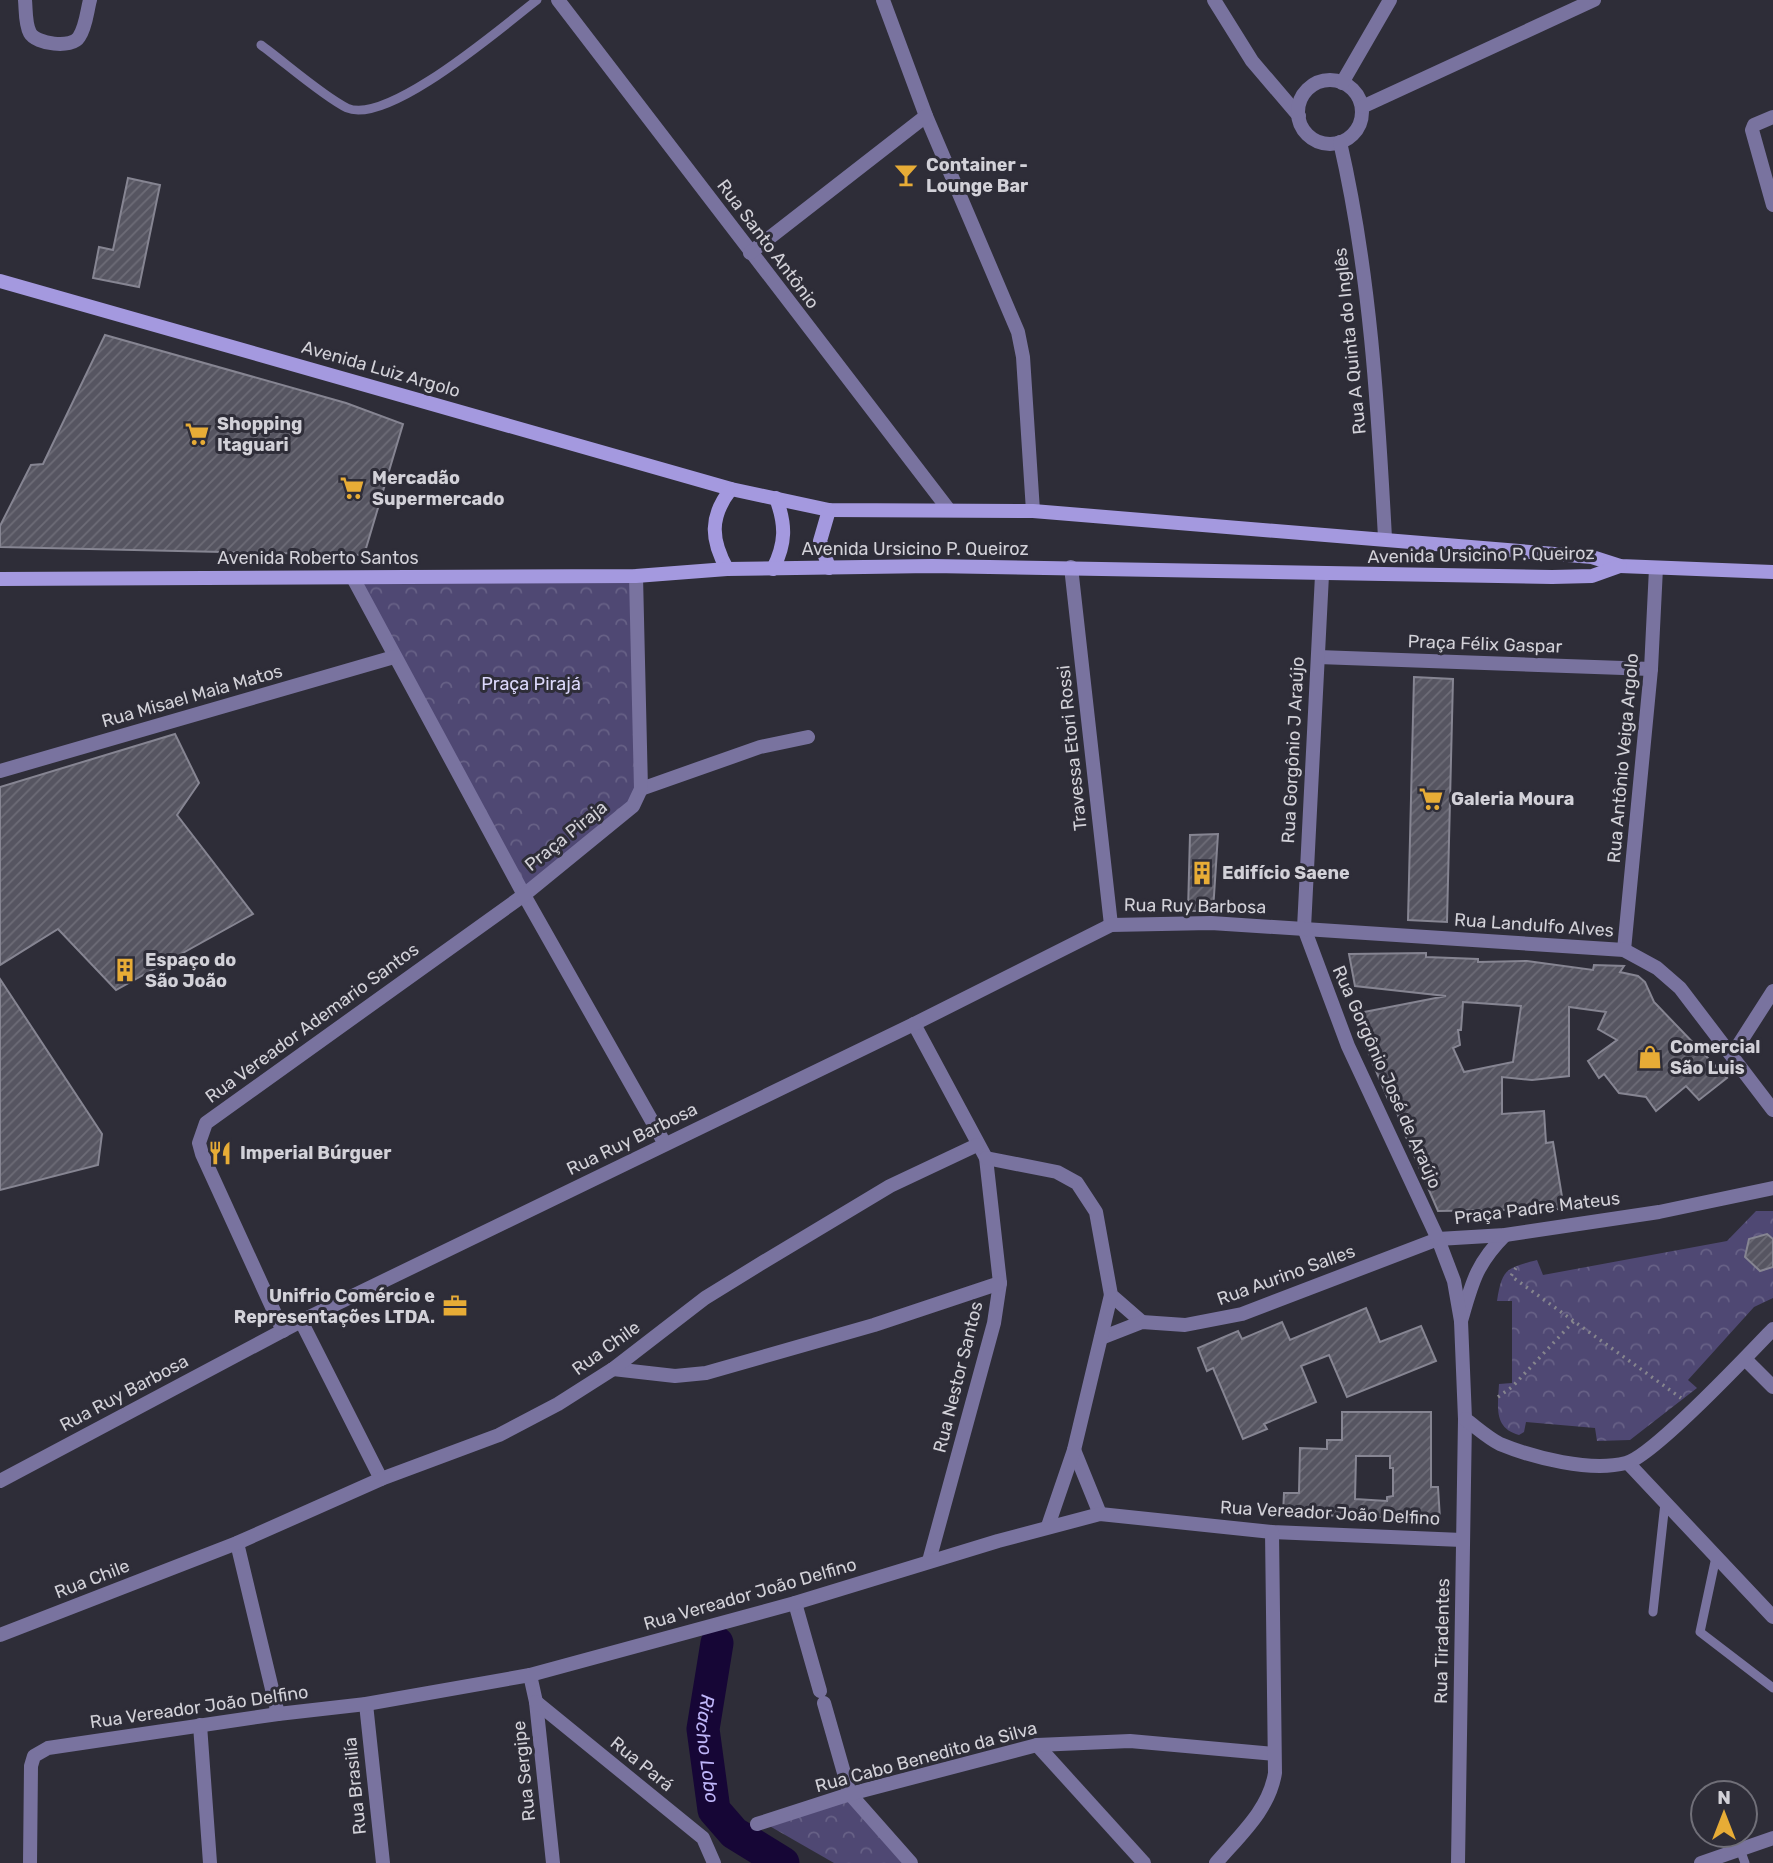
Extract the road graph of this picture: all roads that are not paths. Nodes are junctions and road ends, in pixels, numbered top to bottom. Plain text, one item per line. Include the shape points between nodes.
1 (25, 0) edge
2 (90, 0) edge
3 (537, 0) edge
4 (558, 0) edge
5 (883, 0) edge
6 (1214, 0) edge
7 (1390, 0) edge
8 (1594, 0) edge
9 (261, 45) dead end
10 (1342, 83) junction
11 (1362, 107) junction
12 (926, 116) junction
13 (1299, 116) junction
14 (1773, 117) edge
15 (1340, 142) junction
16 (1773, 205) edge
17 (750, 253) junction
18 (0, 281) edge
19 (731, 489) junction
20 (752, 493) joint
21 (776, 498) junction
22 (830, 510) junction
23 (948, 510) junction
24 (1033, 511) junction
25 (1385, 538) junction
26 (1620, 566) junction
27 (1071, 567) junction
28 (829, 568) junction
29 (1656, 568) junction
30 (727, 569) junction
31 (773, 569) junction
32 (1773, 572) edge
33 (1322, 575) junction
34 (636, 576) junction
35 (353, 578) junction
36 (0, 579) edge
37 (394, 657) junction
38 (1318, 657) junction
39 (1651, 668) junction
40 (808, 737) dead end
41 (0, 771) edge
42 (641, 789) junction
43 (524, 895) junction
44 (1111, 925) junction
45 (1304, 928) junction
46 (1624, 950) junction
47 (1773, 992) edge
48 (914, 1024) junction
49 (1732, 1055) junction
50 (1773, 1110) edge
51 (665, 1144) junction
52 (977, 1145) junction
53 (986, 1157) junction
54 (1773, 1188) edge
55 (1505, 1235) junction
56 (1438, 1239) junction
57 (1000, 1283) junction
58 (1111, 1295) junction
59 (301, 1321) junction
60 (1461, 1321) junction
61 (1142, 1322) junction
62 (1773, 1329) edge
63 (283, 1331) junction
64 (1101, 1338) junction
65 (1745, 1359) junction
66 (613, 1369) junction
67 (1773, 1387) edge
68 (1465, 1419) junction
69 (1074, 1450) junction
70 (1628, 1463) junction
71 (381, 1479) junction
72 (2, 1482) edge
73 (1665, 1503) junction
74 (1100, 1514) junction
75 (1048, 1526) junction
76 (1272, 1532) junction
77 (1462, 1540) junction
78 (237, 1544) junction
79 (1717, 1558) junction
80 (929, 1562) junction
81 (795, 1604) junction
82 (1653, 1612) dead end
83 (1773, 1617) edge
84 (0, 1635) edge
85 (530, 1675) junction
86 (1773, 1688) edge
87 (536, 1702) junction
88 (366, 1704) junction
89 (278, 1714) junction
90 (200, 1726) junction
91 (1037, 1745) junction
92 (1274, 1754) junction
93 (850, 1794) junction
94 (757, 1824) dead end
95 (1773, 1838) edge
96 (1742, 1856) edge
97 (30, 1863) edge
98 (210, 1863) edge
99 (383, 1863) edge
100 (553, 1863) edge
101 (715, 1863) edge
102 (912, 1863) edge
103 (1144, 1863) edge
104 (1216, 1863) edge
105 (1458, 1863) edge
106 (1702, 1863) edge

1 - 2 street via 30,34 66,45 82,33
3 - 9 lane via 429,81 387,106 368,110 348,109
4 - 17 street, Rua Santo Antônio
5 - 12 street
6 - 13 street via 1252,61
7 - 10 street
8 - 11 street
10 - 11 street via 1352,88
10 - 13 street via 1332,80 1311,87 1299,105
11 - 15 street via 1357,129
12 - 17 street
12 - 24 street via 1018,331
13 - 15 street via 1309,136 1329,144
14 - 16 street via 1752,130
15 - 25 street, Rua A Quinta do Inglês via 1364,273
17 - 23 street, Rua Santo Antônio
18 - 19 main road, Avenida Luiz Argolo
19 - 20 main road, Avenida Luiz Argolo
19 - 30 main road via 720,504 713,534
20 - 21 main road, Avenida Ursicino P. Queiroz
21 - 22 main road, Avenida Ursicino P. Queiroz
21 - 31 main road via 785,534
22 - 23 main road, Avenida Ursicino P. Queiroz
22 - 28 main road via 820,541
23 - 24 main road, Avenida Ursicino P. Queiroz
24 - 25 main road, Avenida Ursicino P. Queiroz
25 - 26 main road, Avenida Ursicino P. Queiroz via 1592,557
26 - 29 main road
26 - 33 main road, Avenida Ursicino P. Queiroz via 1592,576
27 - 28 main road, Avenida Ursicino P. Queiroz
27 - 33 main road, Avenida Ursicino P. Queiroz
27 - 44 street, Travessa Etori Rossi
28 - 31 main road, Avenida Ursicino P. Queiroz
29 - 32 main road
29 - 39 street, Rua Antônio Veiga Argolo
30 - 31 main road, Avenida Ursicino P. Queiroz
30 - 34 main road, Avenida Ursicino P. Queiroz
33 - 38 street, Rua Gorgônio J Araújo
34 - 35 main road, Avenida Roberto Santos
34 - 42 street
35 - 36 main road, Avenida Roberto Santos
35 - 37 street, Praça Piraja
37 - 41 street, Rua Misael Maia Matos
37 - 43 street, Praça Piraja
38 - 39 street, Praça Félix Gaspar
38 - 45 street, Rua Gorgônio J Araújo
39 - 46 street, Rua Antônio Veiga Argolo
40 - 42 street via 760,747
42 - 43 street, Praça Piraja via 633,806
43 - 51 street
43 - 63 street, Rua Vereador Ademario Santos via 206,1123 202,1154
44 - 45 street, Rua Ruy Barbosa via 1211,923
44 - 48 street, Rua Ruy Barbosa
45 - 46 street, Rua Landulfo Alves
45 - 56 street, Rua Gorgônio José de Araújo via 1348,1046
46 - 49 street, Rua Landulfo Alves via 1657,968 1679,988
47 - 49 street
48 - 51 street, Rua Ruy Barbosa
48 - 52 street
49 - 50 street, Rua Landulfo Alves
51 - 59 street, Rua Ruy Barbosa
52 - 53 street
52 - 66 street, Rua Chile via 890,1186 765,1261 705,1298
53 - 57 street, Rua Nestor Santos
53 - 58 street via 1058,1171 1077,1183 1096,1212
54 - 55 street, Praça Padre Mateus via 1659,1212
55 - 56 street, Praça Padre Mateus
55 - 60 street via 1479,1266
56 - 60 street, Praça Padre Mateus via 1454,1281
56 - 61 street, Rua Aurino Salles via 1242,1314 1185,1325
57 - 66 street via 706,1373 675,1376
57 - 80 street, Rua Nestor Santos via 994,1323
58 - 61 street
58 - 64 street
59 - 63 street, Rua Ruy Barbosa
59 - 71 street
60 - 68 street, Praça Padre Mateus
61 - 64 street, Rua Aurino Salles
62 - 65 street
63 - 72 street, Rua Ruy Barbosa
64 - 69 street
65 - 67 street
65 - 70 street via 1657,1442
66 - 71 street, Rua Chile via 499,1435
68 - 70 street via 1497,1443 1533,1455 1579,1465
68 - 77 street, Rua Tiradentes
69 - 74 street
69 - 75 street
70 - 73 street
71 - 78 street, Rua Chile
73 - 79 street
73 - 82 lane
74 - 75 street, Rua Vereador João Delfino
74 - 76 street, Rua Vereador João Delfino
75 - 80 street, Rua Vereador João Delfino
76 - 77 street, Rua Vereador João Delfino
76 - 92 street
77 - 105 street, Rua Tiradentes
78 - 84 street, Rua Chile
78 - 89 street
79 - 83 street
79 - 86 lane via 1700,1632
80 - 81 street, Rua Vereador João Delfino
81 - 85 street, Rua Vereador João Delfino
81 - 93 street
85 - 87 street, Rua Sergipe
85 - 88 street, Rua Vereador João Delfino
87 - 100 street, Rua Sergipe
87 - 101 street, Rua Pará via 702,1838
88 - 89 street, Rua Vereador João Delfino
88 - 99 street, Rua Brasilía
89 - 90 street, Rua Vereador João Delfino
90 - 97 street, Rua Vereador João Delfino via 48,1748 34,1756
90 - 98 street
91 - 92 street, Rua Cabo Benedito da Silva via 1129,1741
91 - 93 street, Rua Cabo Benedito da Silva
91 - 103 street
92 - 104 street via 1273,1788 1264,1807
93 - 94 street, Rua Cabo Benedito da Silva
93 - 102 street
95 - 96 street
96 - 106 street

